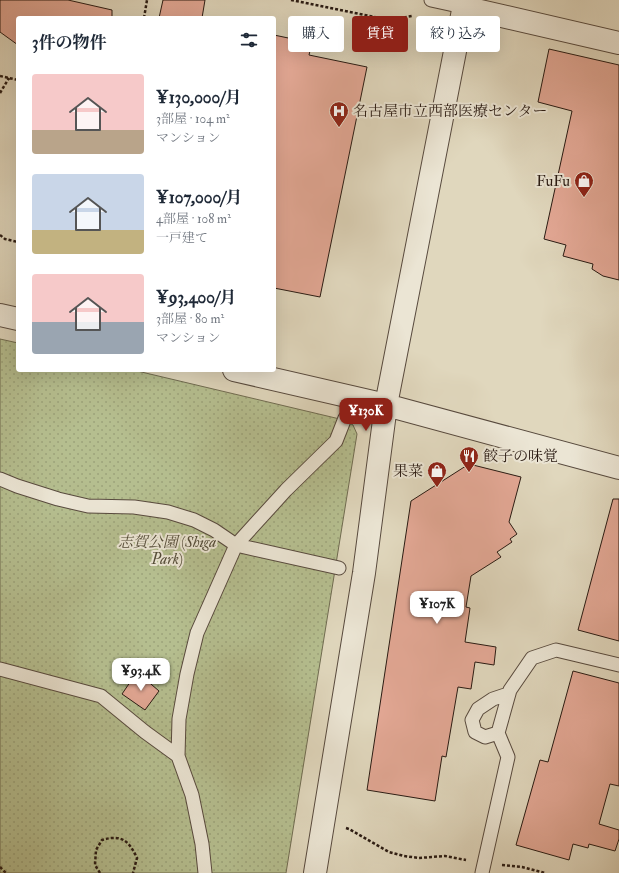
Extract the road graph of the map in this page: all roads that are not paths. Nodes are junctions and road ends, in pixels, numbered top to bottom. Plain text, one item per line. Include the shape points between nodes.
1 (431, 0) edge
2 (464, 4) edge
3 (619, 43) edge
4 (0, 315) edge
5 (16, 319) edge
6 (243, 372) edge
7 (386, 405) junction
8 (345, 418) dead end
9 (619, 468) edge
10 (0, 479) edge
11 (236, 545) junction
12 (339, 568) dead end
13 (619, 665) edge
14 (0, 669) edge
15 (508, 694) junction
16 (498, 733) junction
17 (178, 756) junction
18 (483, 868) edge
19 (205, 873) edge
20 (315, 873) edge

1 - 2 lane
2 - 3 street
2 - 7 street
4 - 5 street
6 - 7 street
7 - 9 street
7 - 20 street via 364,573
8 - 11 lane via 336,441 286,490
10 - 11 lane via 58,500 88,506 134,507 168,512 194,520
11 - 12 lane
11 - 17 lane via 197,633 179,720
13 - 15 lane via 556,650 532,658
14 - 17 lane via 101,696
15 - 16 lane
15 - 16 lane via 478,709 472,720 475,732 485,737
16 - 18 lane via 508,757
17 - 19 lane via 192,795

